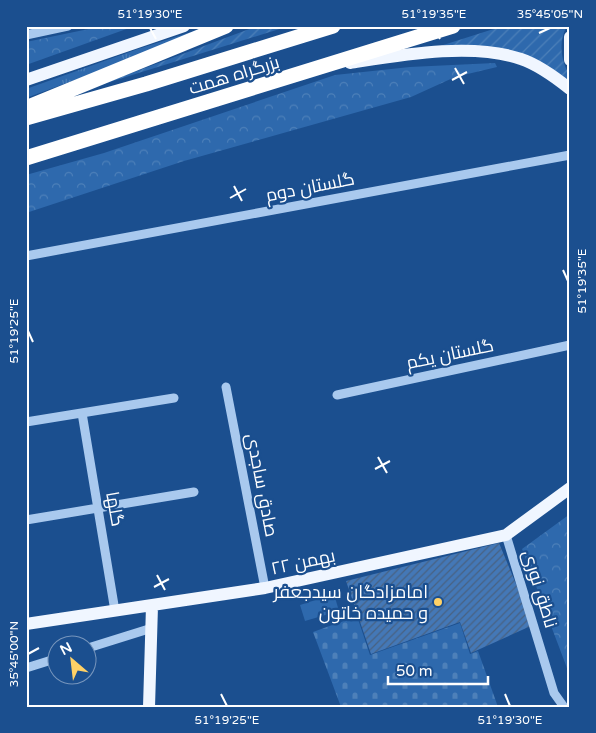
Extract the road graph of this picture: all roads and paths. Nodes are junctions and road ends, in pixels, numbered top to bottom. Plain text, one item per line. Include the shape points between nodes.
1 (68, 26) edge
2 (184, 26) edge
3 (226, 26) edge
4 (333, 26) edge
5 (453, 26) edge
6 (26, 35) edge
7 (570, 37) edge
8 (570, 60) edge
9 (318, 68) junction
10 (26, 80) edge
11 (570, 89) edge
12 (26, 108) edge
13 (26, 118) edge
14 (570, 155) edge
15 (26, 158) edge
16 (26, 256) edge
17 (570, 345) edge
18 (226, 388) dead end
19 (337, 395) dead end
20 (174, 398) dead end
21 (82, 413) junction
22 (26, 422) edge
23 (570, 488) edge
24 (194, 492) dead end
25 (98, 508) junction
26 (26, 520) edge
27 (506, 535) junction
28 (265, 588) junction
29 (152, 606) junction
30 (115, 610) junction
31 (26, 624) edge
32 (152, 628) junction
33 (98, 645) edge
34 (48, 661) edge
35 (26, 668) edge
36 (149, 707) edge
37 (564, 707) edge

1 - 6 street
2 - 10 main road
3 - 12 highway
4 - 13 highway, بزرگراه همت
5 - 9 highway, بزرگراه همت
7 - 8 main road
9 - 11 main road via 434,52 492,52 523,59
9 - 15 highway, بزرگراه همت
14 - 16 street, گلستان دوم
17 - 19 street, گلستان یکم
18 - 28 street, صادق ساجدی
20 - 21 street
21 - 22 street
21 - 25 street, گلها
23 - 27 main road, ۲۲ بهمن
24 - 25 street
25 - 26 street
25 - 30 street, گلها
27 - 28 main road, ۲۲ بهمن
27 - 37 street, ناطق نوری via 554,693
28 - 29 main road, ۲۲ بهمن
29 - 30 main road, ۲۲ بهمن
29 - 32 main road
30 - 31 main road, ۲۲ بهمن
32 - 33 street
32 - 36 main road
34 - 35 street

